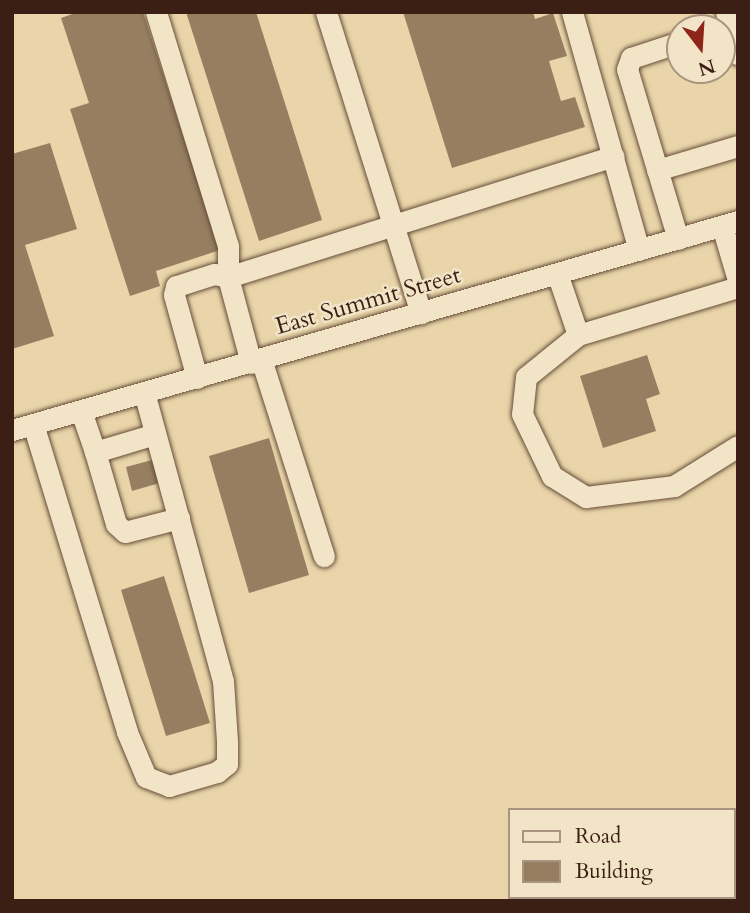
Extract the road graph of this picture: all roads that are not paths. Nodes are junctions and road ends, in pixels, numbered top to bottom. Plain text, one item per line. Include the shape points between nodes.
1 (156, 12) edge
2 (326, 12) edge
3 (572, 12) edge
4 (666, 47) edge
5 (738, 146) edge
6 (613, 156) junction
7 (657, 170) junction
8 (730, 224) edge
9 (392, 225) junction
10 (678, 239) junction
11 (639, 250) junction
12 (558, 275) junction
13 (228, 277) junction
14 (738, 280) edge
15 (738, 287) edge
16 (421, 313) junction
17 (578, 335) junction
18 (256, 361) junction
19 (197, 378) junction
20 (144, 393) junction
21 (81, 411) junction
22 (33, 424) junction
23 (12, 430) edge
24 (155, 434) junction
25 (738, 446) edge
26 (95, 452) junction
27 (179, 518) junction
28 (324, 556) dead end

1 - 13 street via 228,246
2 - 9 street
3 - 6 street
4 - 7 street via 631,58 627,69
5 - 7 street
6 - 9 street
6 - 11 street
7 - 10 street
8 - 10 street, East Summit Street
8 - 14 street
9 - 13 street
9 - 16 street
10 - 11 street, East Summit Street
11 - 12 street, East Summit Street
12 - 16 street, East Summit Street
12 - 17 street
13 - 18 street
13 - 19 street via 214,274 176,286 174,295
15 - 17 street
16 - 18 street, East Summit Street
17 - 25 street via 526,377 522,414 552,476 586,497 674,486
18 - 19 street, East Summit Street
18 - 28 street
19 - 20 street, East Summit Street
20 - 21 street, East Summit Street
20 - 24 street
21 - 22 street, East Summit Street
21 - 26 street
22 - 23 street, East Summit Street
22 - 27 street via 127,732 146,777 169,786 217,772 227,764 223,681
24 - 26 street
24 - 27 street
26 - 27 street via 116,524 125,532

